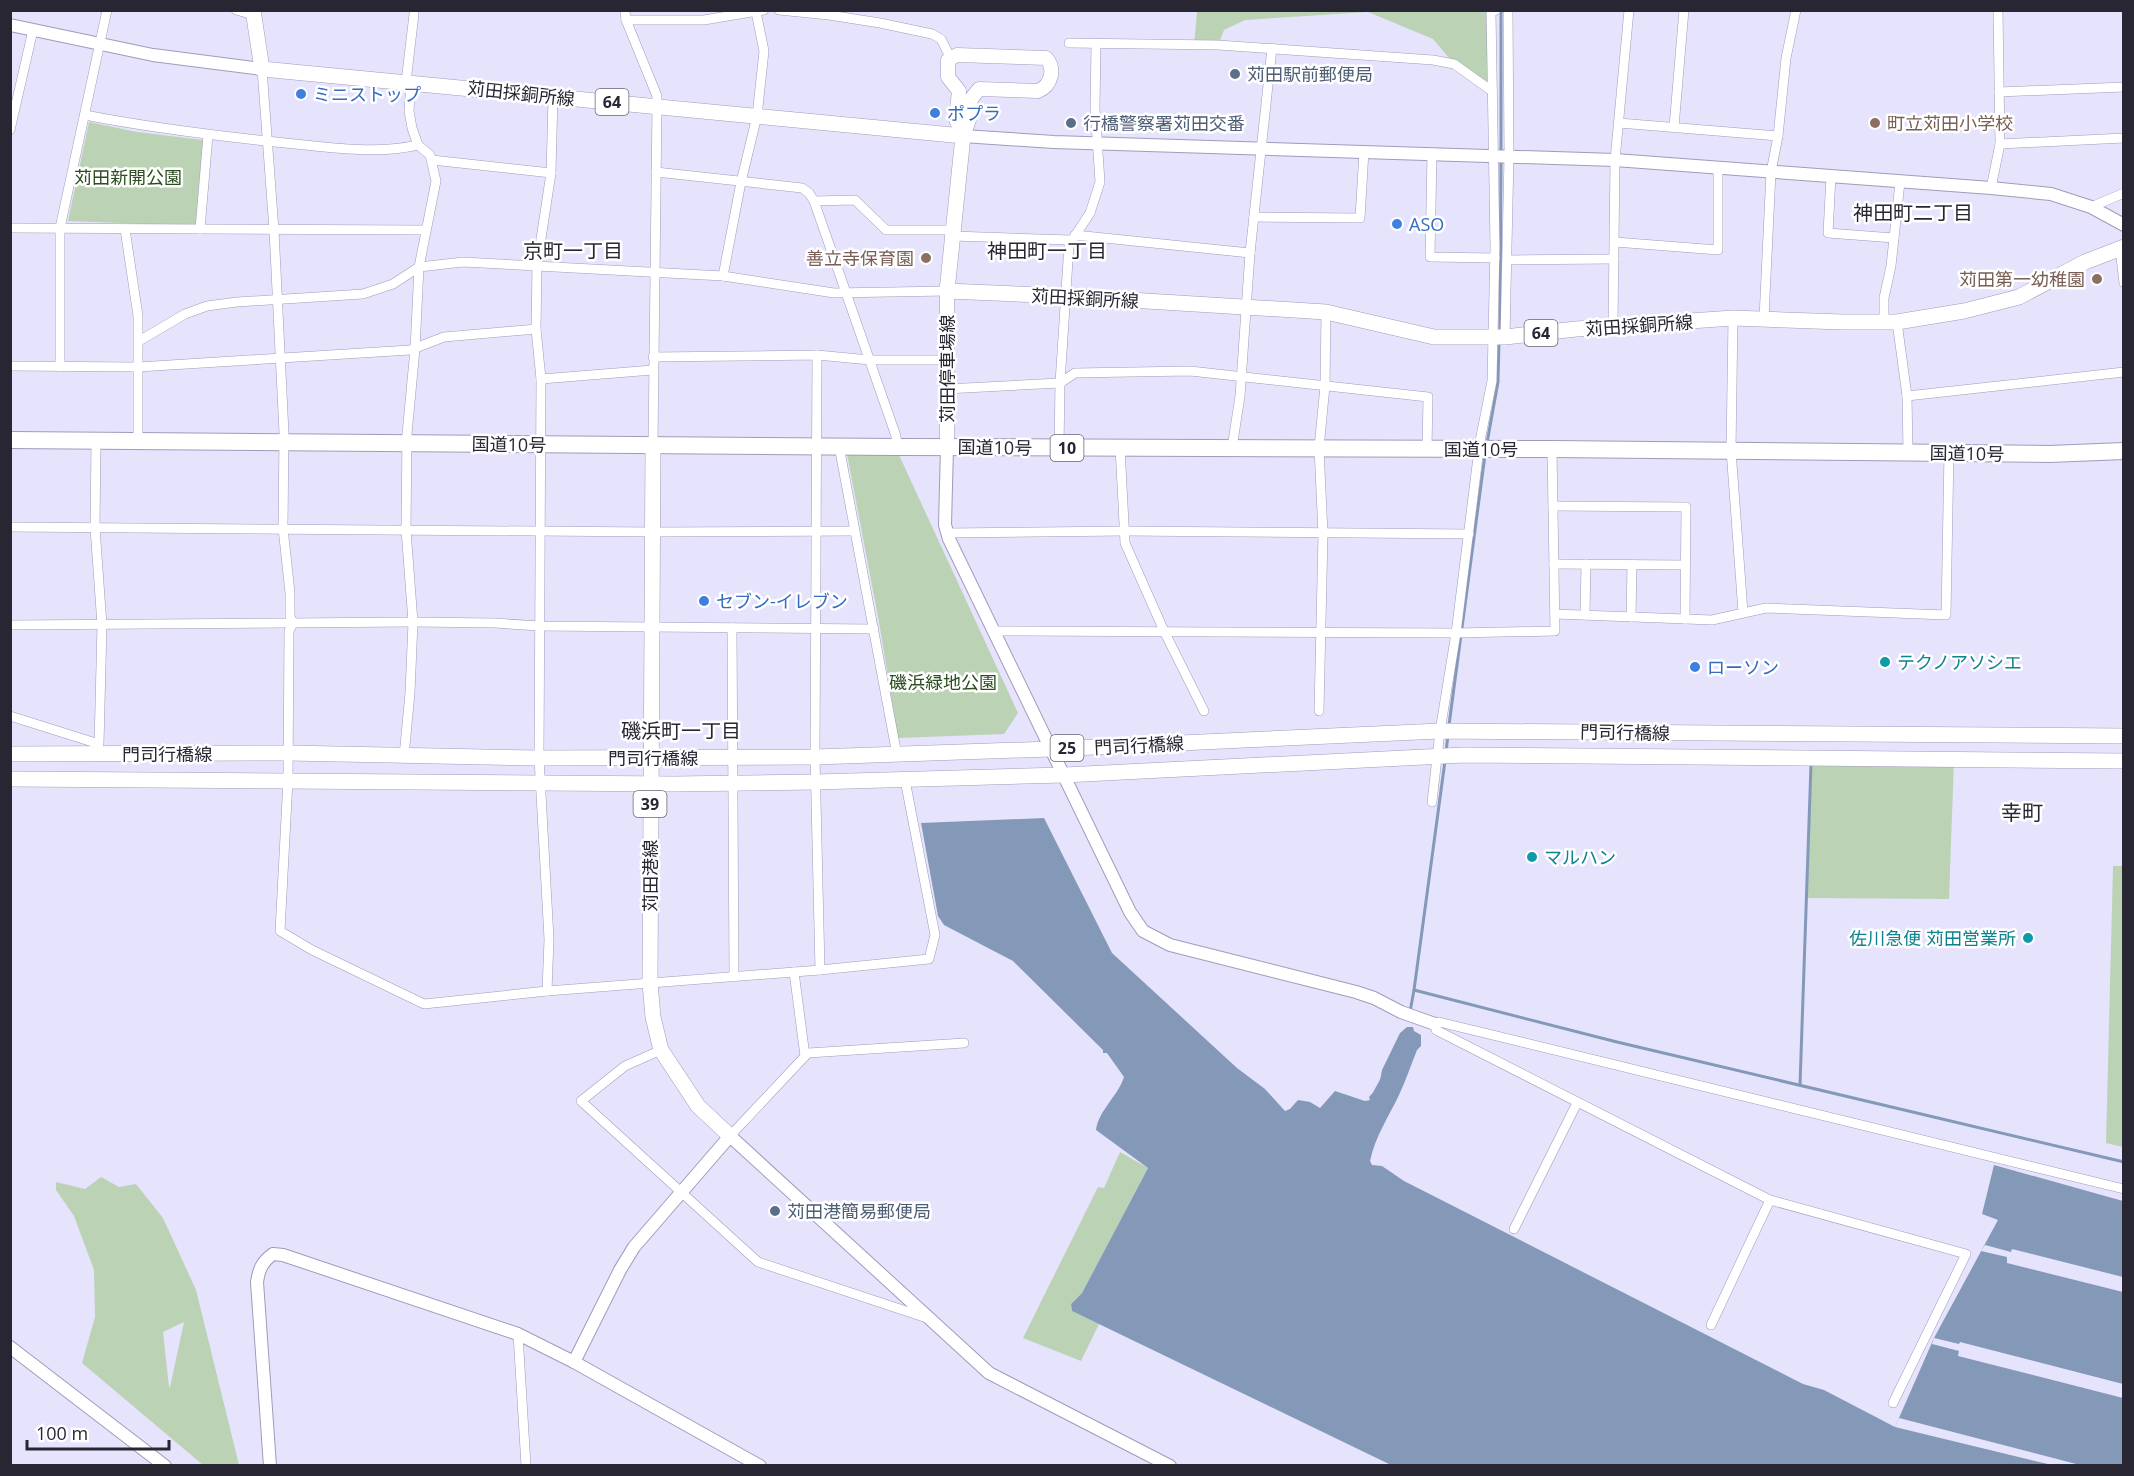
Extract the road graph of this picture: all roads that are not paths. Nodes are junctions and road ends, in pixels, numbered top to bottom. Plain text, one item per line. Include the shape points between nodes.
1 (107, 10) edge
2 (236, 10) edge
3 (779, 10) edge
4 (1496, 10) edge
5 (1508, 10) edge
6 (1629, 10) edge
7 (1684, 10) edge
8 (1796, 10) edge
9 (1998, 10) edge
10 (760, 11) edge
11 (254, 13) edge
12 (414, 14) dead end
13 (626, 15) edge
14 (10, 25) edge
15 (33, 30) junction
16 (1068, 43) dead end
17 (1096, 44) junction
18 (100, 45) junction
19 (1272, 48) junction
20 (950, 57) junction
21 (262, 69) junction
22 (409, 82) junction
23 (2124, 87) edge
24 (1492, 91) junction
25 (1999, 92) junction
26 (553, 97) junction
27 (657, 105) junction
28 (85, 116) junction
29 (757, 116) junction
30 (1619, 123) junction
31 (1674, 127) junction
32 (10, 130) edge
33 (208, 135) junction
34 (963, 136) junction
35 (1778, 136) junction
36 (2124, 138) edge
37 (267, 141) junction
38 (1098, 143) junction
39 (2000, 144) junction
40 (418, 145) junction
41 (1263, 148) junction
42 (1364, 151) junction
43 (1432, 153) junction
44 (1492, 155) junction
45 (1509, 156) junction
46 (432, 160) junction
47 (1616, 160) junction
48 (1718, 168) junction
49 (656, 172) junction
50 (1771, 172) junction
51 (551, 173) junction
52 (1831, 176) junction
53 (741, 182) junction
54 (1900, 182) junction
55 (1991, 188) junction
56 (2124, 193) edge
57 (814, 201) junction
58 (2091, 207) junction
59 (1254, 218) junction
60 (2124, 225) edge
61 (10, 228) edge
62 (60, 228) junction
63 (125, 229) junction
64 (200, 229) junction
65 (274, 230) junction
66 (425, 230) junction
67 (953, 233) junction
68 (1073, 238) junction
69 (1894, 238) junction
70 (1615, 242) junction
71 (2122, 248) edge
72 (1250, 253) junction
73 (1495, 258) junction
74 (1614, 259) junction
75 (1508, 260) junction
76 (537, 265) junction
77 (418, 267) junction
78 (654, 271) junction
79 (723, 276) junction
80 (2124, 283) edge
81 (947, 291) junction
82 (846, 292) junction
83 (1065, 296) junction
84 (277, 299) junction
85 (1247, 307) junction
86 (1326, 312) junction
87 (1733, 318) junction
88 (1764, 318) junction
89 (1890, 323) junction
90 (1613, 326) junction
91 (536, 329) junction
92 (1498, 337) junction
93 (138, 341) junction
94 (415, 349) junction
95 (817, 355) junction
96 (280, 357) junction
97 (653, 357) junction
98 (870, 360) junction
99 (946, 360) junction
100 (10, 366) edge
101 (60, 367) junction
102 (138, 367) junction
103 (653, 370) junction
104 (2124, 372) edge
105 (1242, 376) junction
106 (541, 379) junction
107 (1060, 383) junction
108 (1325, 386) junction
109 (946, 388) junction
110 (1907, 396) junction
111 (10, 430) edge
112 (138, 437) junction
113 (284, 437) junction
114 (407, 438) junction
115 (541, 439) junction
116 (10, 440) edge
117 (653, 440) junction
118 (96, 441) junction
119 (817, 441) junction
120 (947, 441) junction
121 (897, 442) junction
122 (1059, 443) junction
123 (1233, 443) junction
124 (1320, 443) junction
125 (2124, 443) edge
126 (1427, 445) junction
127 (1480, 445) junction
128 (838, 446) junction
129 (1731, 446) junction
130 (1120, 447) junction
131 (1908, 448) junction
132 (1552, 449) junction
133 (2124, 451) edge
134 (1949, 452) junction
135 (1553, 506) junction
136 (10, 527) edge
137 (95, 528) junction
138 (283, 528) junction
139 (406, 530) junction
140 (540, 531) junction
141 (854, 531) junction
142 (1124, 531) junction
143 (654, 532) junction
144 (817, 532) junction
145 (947, 533) junction
146 (1323, 534) junction
147 (1469, 534) junction
148 (1554, 564) junction
149 (1586, 564) junction
150 (1632, 564) junction
151 (1685, 565) junction
152 (1743, 612) junction
153 (1555, 614) junction
154 (1585, 615) junction
155 (1631, 617) junction
156 (1685, 619) junction
157 (413, 622) junction
158 (293, 623) junction
159 (10, 625) edge
160 (102, 625) junction
161 (539, 626) junction
162 (652, 626) junction
163 (732, 628) junction
164 (816, 628) junction
165 (874, 628) junction
166 (994, 631) junction
167 (1164, 631) junction
168 (1320, 631) junction
169 (1456, 633) junction
170 (1204, 711) dead end
171 (1319, 711) dead end
172 (10, 716) edge
173 (1440, 731) junction
174 (2124, 736) edge
175 (1051, 749) junction
176 (288, 753) junction
177 (10, 754) edge
178 (897, 755) junction
179 (404, 756) junction
180 (1437, 756) junction
181 (731, 757) junction
182 (815, 757) junction
183 (539, 758) junction
184 (651, 758) junction
185 (2124, 761) edge
186 (1064, 775) junction
187 (10, 779) edge
188 (288, 780) junction
189 (905, 780) junction
190 (816, 782) junction
191 (540, 783) junction
192 (732, 783) junction
193 (650, 784) junction
194 (1432, 802) dead end
195 (820, 970) junction
196 (794, 972) junction
197 (734, 977) junction
198 (650, 983) junction
199 (547, 992) junction
200 (1435, 1024) junction
201 (964, 1043) dead end
202 (661, 1050) junction
203 (805, 1056) junction
204 (1577, 1103) junction
205 (730, 1136) junction
206 (2124, 1189) edge
207 (681, 1192) junction
208 (1770, 1200) junction
209 (1514, 1229) dead end
210 (930, 1319) junction
211 (1711, 1325) dead end
212 (518, 1334) junction
213 (10, 1347) edge
214 (574, 1362) junction
215 (1893, 1403) dead end
216 (165, 1466) edge
217 (270, 1466) edge
218 (526, 1466) edge
219 (760, 1466) edge
220 (1170, 1466) edge

1 - 18 street
2 - 11 street
3 - 20 street via 870,21 932,34 941,39
4 - 24 street via 1491,12
5 - 45 street
6 - 30 street
7 - 31 street
8 - 35 street via 1786,58
9 - 25 street
10 - 13 street via 704,20
10 - 29 street via 764,51
11 - 21 main road
12 - 22 street
13 - 27 street
14 - 15 street
15 - 18 street
15 - 32 street
16 - 17 street
17 - 19 street
17 - 38 street via 1094,96
18 - 21 street
18 - 28 street
19 - 24 street via 1454,64
19 - 41 street
20 - 34 main road via 947,73 959,91 956,119
20 - 34 main road via 1041,57 1051,67 1051,78 1042,90 979,89 971,99
21 - 22 main road, 苅田採銅所線 / 64
21 - 37 street
22 - 26 main road, 苅田採銅所線 / 64
22 - 40 street via 410,120
23 - 25 street
24 - 44 street
25 - 39 street
26 - 27 main road, 苅田採銅所線 / 64
26 - 51 street
27 - 29 main road, 苅田採銅所線 / 64
27 - 49 street
28 - 33 street
28 - 62 street
29 - 34 main road, 苅田採銅所線 / 64
29 - 53 street
30 - 31 street
30 - 47 street
31 - 35 street
33 - 37 street
33 - 64 street
34 - 38 street
34 - 67 main road
35 - 50 street
36 - 39 street
37 - 40 street via 367,151
37 - 65 street
38 - 41 street
38 - 68 street via 1098,192
39 - 55 street
40 - 46 street
41 - 42 street
41 - 59 street
42 - 43 street
42 - 59 street via 1360,218
43 - 44 street
43 - 73 street via 1430,257
44 - 45 street
44 - 73 street
45 - 47 street
45 - 75 street
46 - 51 street
46 - 66 street via 436,188
47 - 48 street
47 - 70 street
48 - 50 street
48 - 70 street via 1718,250
49 - 53 street
49 - 78 street
50 - 52 street
50 - 88 street
51 - 76 street
52 - 54 street
52 - 69 street via 1828,233
53 - 57 street via 802,188
53 - 79 street
54 - 55 street
54 - 69 street
55 - 58 street via 2051,194
56 - 58 street
57 - 67 street via 855,200 886,230
57 - 82 street
58 - 60 street
59 - 72 street
61 - 62 street
62 - 63 street
62 - 101 street
63 - 64 street
63 - 93 street
64 - 65 street
65 - 66 street
65 - 84 street
66 - 77 street
67 - 68 street
67 - 81 main road
68 - 72 street
68 - 83 street via 1069,245
69 - 89 street via 1884,298
70 - 74 street
71 - 80 street
71 - 89 main road, 苅田採銅所線 / 64 via 2085,262 2019,297
72 - 85 street
73 - 92 street
74 - 75 street
74 - 90 street
75 - 92 street
76 - 77 street via 463,262
76 - 78 street
76 - 91 street
77 - 84 street via 373,292
77 - 94 street
78 - 79 street
78 - 97 street
79 - 82 street
81 - 82 street
81 - 83 main road, 苅田採銅所線 / 64
81 - 99 main road, 苅田停車場線
82 - 98 street
83 - 85 main road, 苅田採銅所線 / 64
83 - 107 street
84 - 93 street via 207,306
84 - 96 street
85 - 86 main road, 苅田採銅所線 / 64
85 - 105 street
86 - 92 main road, 苅田採銅所線 / 64 via 1434,337
86 - 108 street
87 - 88 main road, 苅田採銅所線 / 64
87 - 90 main road, 苅田採銅所線 / 64
87 - 129 street
88 - 89 main road, 苅田採銅所線 / 64
89 - 110 street
90 - 92 main road, 苅田採銅所線 / 64
91 - 94 street via 444,337
91 - 106 street
92 - 127 street
93 - 102 street
94 - 96 street
94 - 114 street
95 - 97 street
95 - 98 street
95 - 119 street
96 - 102 street
96 - 113 street
97 - 103 street
98 - 99 street
98 - 121 street
99 - 109 main road, 苅田停車場線
100 - 101 street
101 - 102 street
102 - 112 street
103 - 106 street
103 - 117 street
104 - 110 street
105 - 107 street via 1190,371 1075,373
105 - 108 street
105 - 123 street
106 - 115 street
107 - 109 street
107 - 122 street
108 - 124 street
108 - 126 street via 1428,397
109 - 120 main road, 苅田停車場線
110 - 131 street
111 - 112 highway, 国道10号 / 10
112 - 113 highway, 国道10号 / 10
112 - 118 highway, 国道10号 / 10
113 - 114 highway, 国道10号 / 10
113 - 138 street
114 - 115 highway, 国道10号 / 10
114 - 139 street
115 - 117 highway, 国道10号 / 10
115 - 140 street
116 - 118 highway, 国道10号 / 10
117 - 119 highway, 国道10号 / 10
117 - 143 main road, 苅田港線 / 39
118 - 137 street
119 - 121 highway, 国道10号 / 10
119 - 128 highway, 国道10号 / 10
119 - 144 street
120 - 121 highway, 国道10号 / 10
120 - 122 highway, 国道10号 / 10
120 - 145 street
121 - 128 highway, 国道10号 / 10
122 - 123 highway, 国道10号 / 10
122 - 130 highway, 国道10号 / 10
123 - 124 highway, 国道10号 / 10
123 - 130 highway, 国道10号 / 10
124 - 126 highway, 国道10号 / 10
124 - 146 street
125 - 131 highway, 国道10号 / 10
126 - 127 highway, 国道10号 / 10
127 - 129 highway, 国道10号 / 10
127 - 132 highway, 国道10号 / 10
127 - 147 street
128 - 141 street
129 - 131 highway, 国道10号 / 10
129 - 132 highway, 国道10号 / 10
129 - 152 street
130 - 142 street
131 - 134 highway, 国道10号 / 10
132 - 135 street
133 - 134 highway, 国道10号 / 10
134 - 152 street via 1946,615 1766,608
135 - 148 street
135 - 151 street via 1686,507
136 - 137 street
137 - 138 street
137 - 160 street
138 - 139 street
138 - 158 street
139 - 140 street
139 - 157 street
140 - 143 street
140 - 161 street
141 - 144 street
141 - 165 street
142 - 145 street
142 - 146 street
142 - 167 street via 1125,543
143 - 144 street
143 - 162 main road, 苅田港線 / 39
144 - 164 street
145 - 166 street
146 - 147 street
146 - 168 street
147 - 169 street
148 - 149 street
148 - 153 street
149 - 150 street
149 - 154 street
150 - 151 street
150 - 155 street
151 - 156 street
152 - 156 street via 1712,620
153 - 154 street
153 - 169 street via 1555,631
154 - 155 street
155 - 156 street
157 - 158 street
157 - 161 street
157 - 179 street
158 - 160 street
158 - 176 street via 289,631
159 - 160 street
160 - 172 street via 99,744
161 - 162 street
161 - 183 street
162 - 163 street
162 - 184 main road, 苅田港線 / 39
163 - 164 street
163 - 181 street
164 - 165 street
164 - 182 street
165 - 178 street
166 - 167 street
166 - 175 street
167 - 168 street
167 - 170 street
168 - 169 street
168 - 171 street
169 - 173 street
173 - 174 main road, 門司行橋線 / 25
173 - 175 main road, 門司行橋線 / 25
173 - 180 street
175 - 178 main road, 門司行橋線 / 25
175 - 186 street
176 - 177 main road, 門司行橋線 / 25
176 - 179 main road, 門司行橋線 / 25
176 - 188 street
178 - 182 main road, 門司行橋線 / 25
179 - 183 main road, 門司行橋線 / 25
180 - 185 main road, 門司行橋線 / 25
180 - 186 main road, 門司行橋線 / 25
180 - 194 street
181 - 182 main road, 門司行橋線 / 25
181 - 184 main road, 門司行橋線 / 25
181 - 192 street
182 - 190 street
183 - 184 main road, 門司行橋線 / 25
183 - 191 street
184 - 193 main road, 苅田港線 / 39
186 - 189 main road, 門司行橋線 / 25
186 - 200 street via 1130,912 1143,931 1170,945 1356,992
187 - 188 main road, 門司行橋線 / 25
188 - 191 main road, 門司行橋線 / 25
188 - 199 street via 280,931 424,1004
189 - 190 main road, 門司行橋線 / 25
189 - 195 street via 935,935 929,959
190 - 192 main road, 門司行橋線 / 25
190 - 195 street
191 - 193 main road, 門司行橋線 / 25
191 - 199 street via 549,939
192 - 193 main road, 門司行橋線 / 25
192 - 197 street
193 - 198 main road, 苅田港線 / 39
195 - 196 street
196 - 197 street
196 - 203 street
197 - 198 street
198 - 199 street
198 - 202 main road, 苅田港線 / 39
200 - 204 street via 1436,1030
200 - 206 street
201 - 203 street
202 - 205 main road, 苅田港線 / 39 via 698,1106
202 - 207 street via 625,1065 581,1101
203 - 205 street
204 - 208 street
204 - 209 street
205 - 207 street
205 - 210 street
207 - 210 street via 758,1262
207 - 214 street via 634,1247
208 - 211 street
208 - 215 street via 1966,1254
210 - 220 street via 989,1373
212 - 214 street
212 - 217 street via 273,1254 265,1259 257,1282
212 - 218 street
213 - 216 street
214 - 219 street

